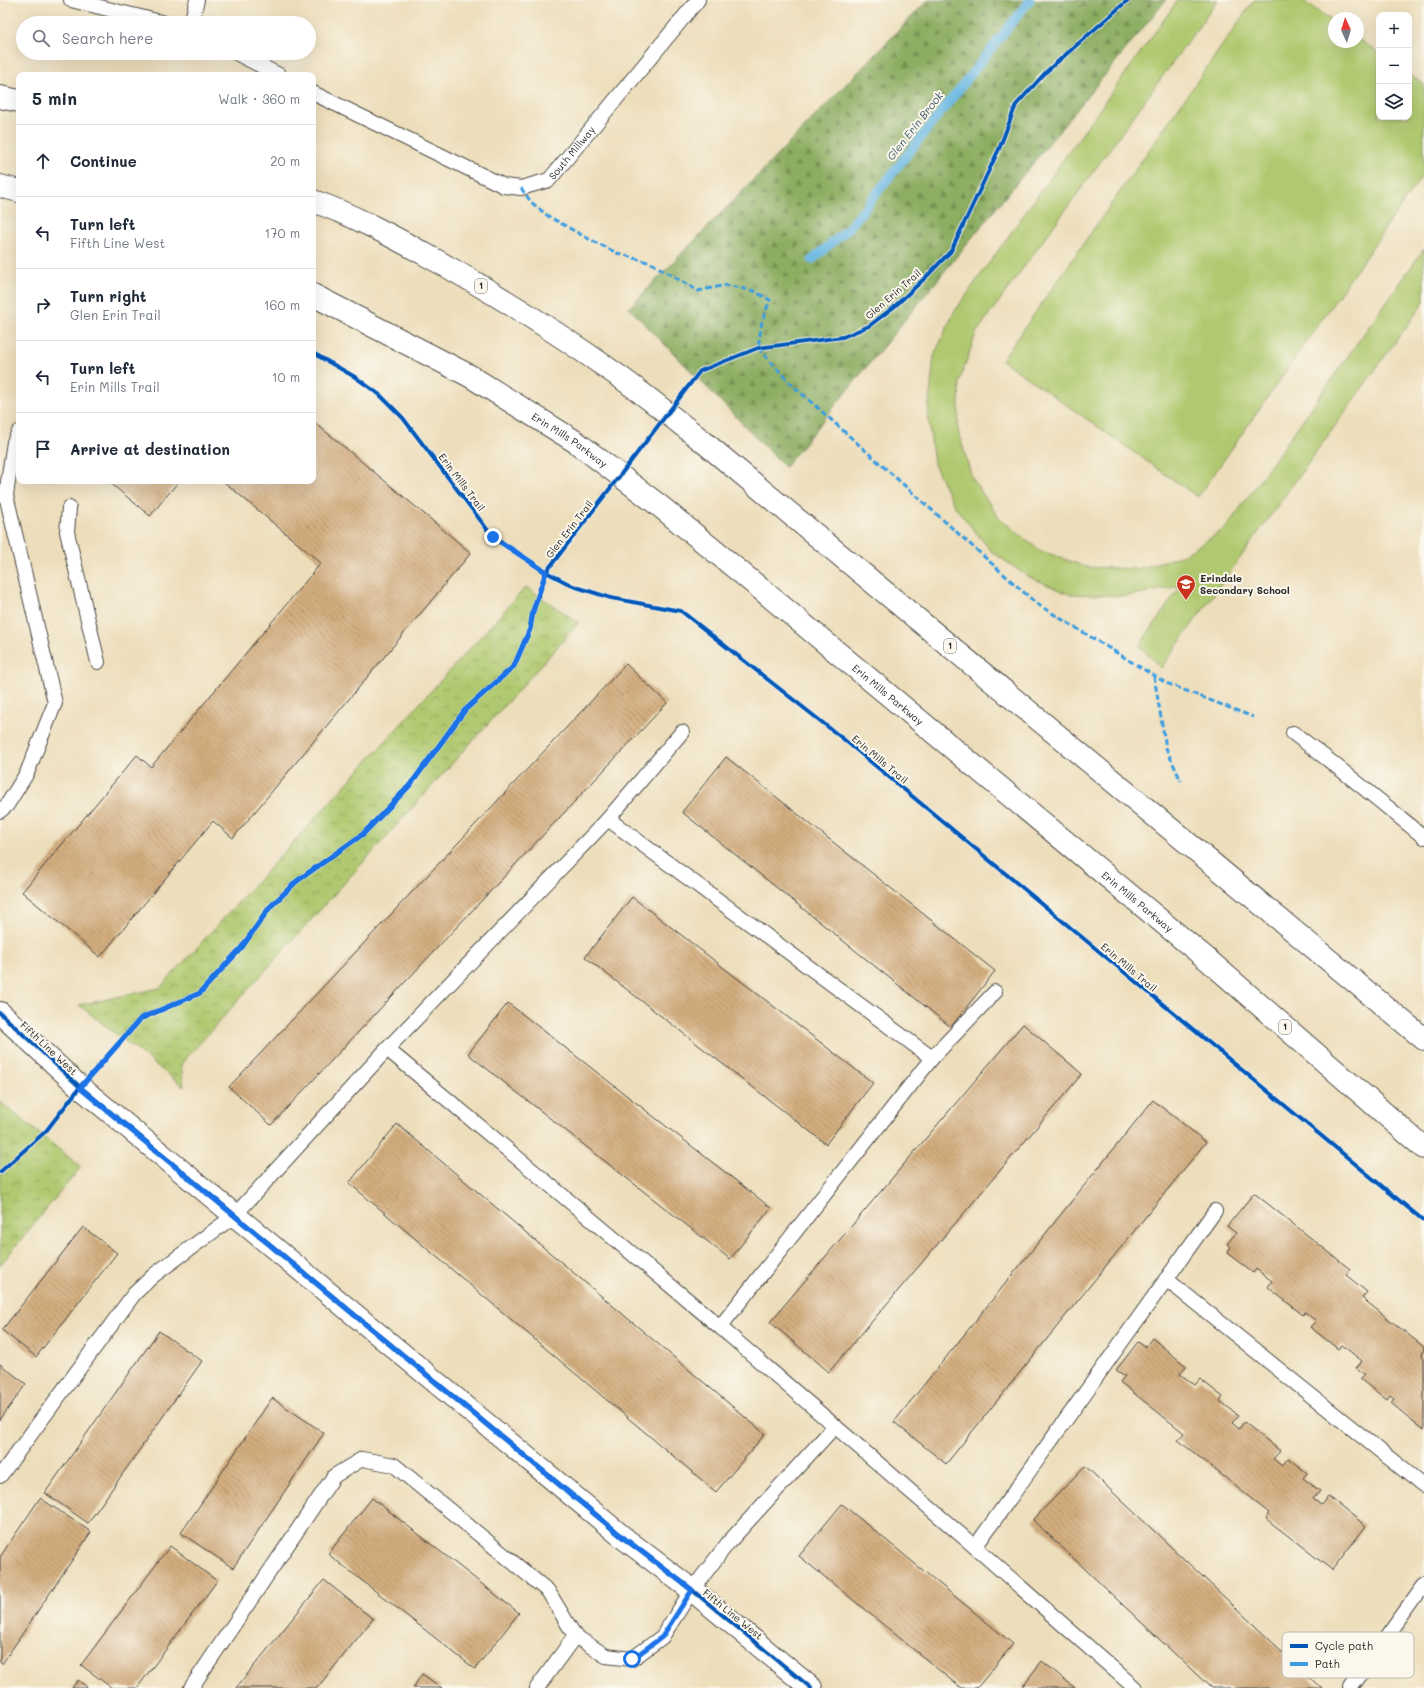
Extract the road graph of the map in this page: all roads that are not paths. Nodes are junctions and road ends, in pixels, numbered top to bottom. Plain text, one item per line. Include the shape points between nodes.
1 (71, 0) edge
2 (197, 0) edge
3 (698, 0) edge
4 (136, 16) edge
5 (193, 16) edge
6 (250, 60) edge
7 (273, 72) edge
8 (316, 94) edge
9 (0, 97) edge
10 (16, 101) edge
11 (0, 186) edge
12 (16, 191) edge
13 (316, 201) edge
14 (316, 297) edge
15 (16, 438) edge
16 (69, 508) dead end
17 (98, 662) dead end
18 (682, 732) dead end
19 (1293, 733) dead end
20 (0, 811) edge
21 (608, 818) junction
22 (1424, 838) edge
23 (995, 992) dead end
24 (0, 1013) edge
25 (1424, 1039) edge
26 (387, 1049) junction
27 (932, 1058) junction
28 (1424, 1148) edge
29 (1214, 1211) dead end
30 (234, 1216) junction
31 (1166, 1278) junction
32 (720, 1327) junction
33 (835, 1426) junction
34 (0, 1476) edge
35 (1424, 1486) edge
36 (975, 1547) junction
37 (1424, 1586) edge
38 (692, 1590) junction
39 (1391, 1632) edge
40 (575, 1636) junction
41 (1357, 1678) edge
42 (191, 1688) edge
43 (537, 1688) edge
44 (811, 1688) edge
45 (1135, 1688) edge
46 (1350, 1688) edge

1 - 4 lane
2 - 5 lane
3 - 8 lane, South Millway via 549,180 521,188 504,186
6 - 7 lane
9 - 10 main road
11 - 12 main road
13 - 25 main road, 1 via 379,229 477,284 553,331 621,378 706,444
14 - 28 main road, Erin Mills Parkway / 1 via 470,376 576,442 661,507 1208,960
15 - 20 lane via 6,495 55,704 27,773
16 - 17 lane via 67,532
18 - 21 lane
19 - 22 lane
21 - 26 lane
21 - 27 lane
23 - 27 lane
24 - 30 main road, Fifth Line West via 80,1088
26 - 30 lane
26 - 32 lane
27 - 32 lane
29 - 31 lane
30 - 34 lane via 154,1275 134,1294
30 - 38 main road, Fifth Line West via 625,1539
31 - 35 lane
31 - 36 lane
32 - 33 lane
33 - 36 lane
33 - 38 lane via 728,1543
36 - 45 lane
37 - 39 lane
38 - 40 lane via 662,1637 632,1659 606,1656
38 - 44 main road, Fifth Line West
40 - 42 lane via 548,1591 394,1466 362,1459 334,1476
40 - 43 lane
41 - 46 lane

